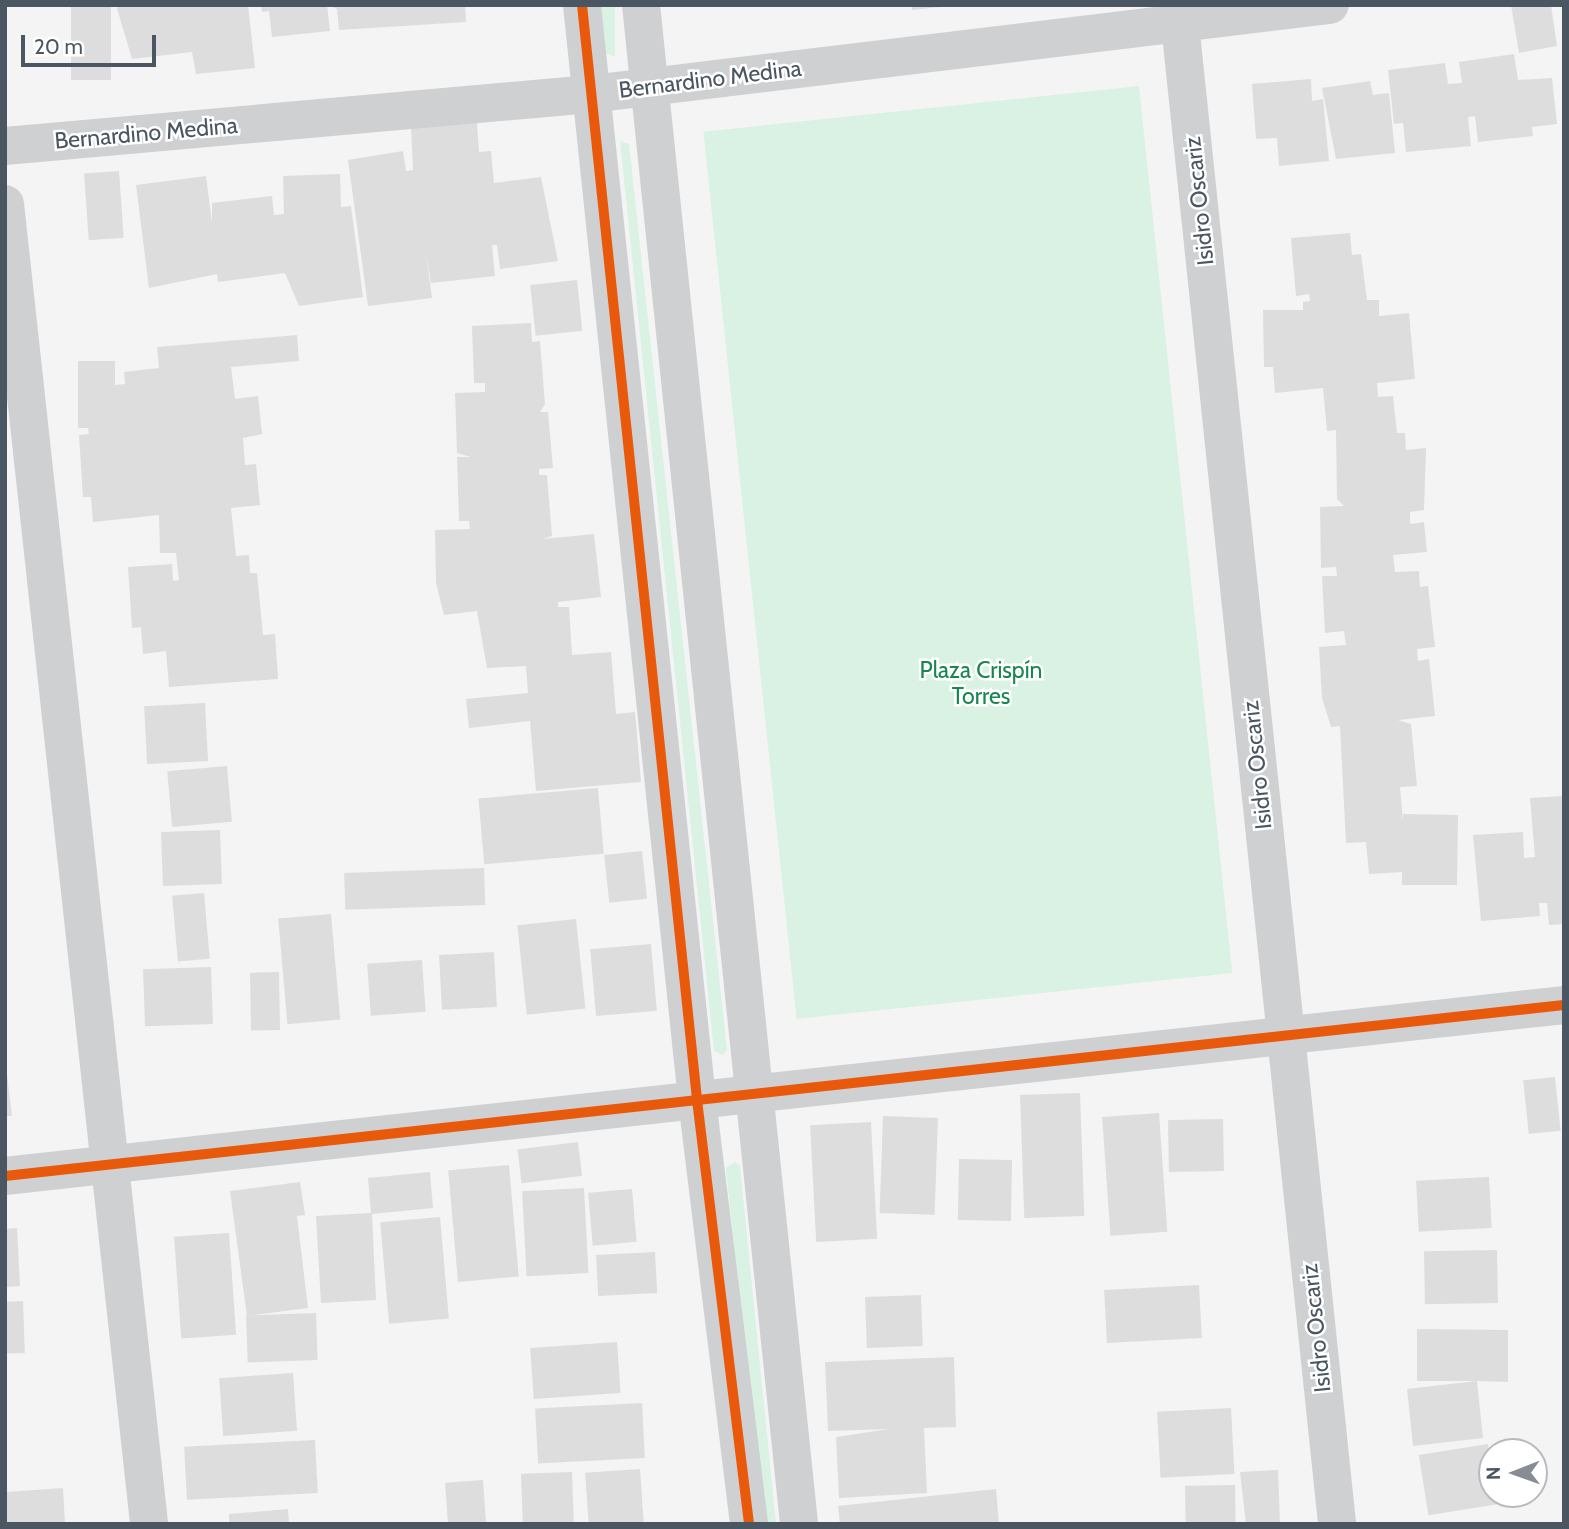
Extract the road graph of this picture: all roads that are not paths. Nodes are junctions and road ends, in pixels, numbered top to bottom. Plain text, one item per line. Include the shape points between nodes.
1 (582, 5) edge
2 (642, 5) edge
3 (1330, 5) edge
4 (1179, 14) edge
5 (650, 87) junction
6 (591, 94) junction
7 (5, 146) edge
8 (5, 204) edge
9 (1564, 1005) edge
10 (1286, 1035) junction
11 (754, 1094) junction
12 (697, 1100) junction
13 (110, 1165) junction
14 (5, 1176) edge
15 (149, 1524) edge
16 (748, 1524) edge
17 (799, 1524) edge
18 (1337, 1524) edge

1 - 6 street
2 - 5 street
3 - 4 street, Bernardino Medina
4 - 5 street, Bernardino Medina
4 - 10 street, Isidro Oscariz
5 - 6 street, Bernardino Medina
5 - 11 street
6 - 7 street, Bernardino Medina
6 - 12 street
8 - 13 street
9 - 10 street
10 - 11 street
10 - 18 street, Isidro Oscariz
11 - 12 street
11 - 17 street
12 - 13 street
12 - 16 street
13 - 14 street
13 - 15 street

